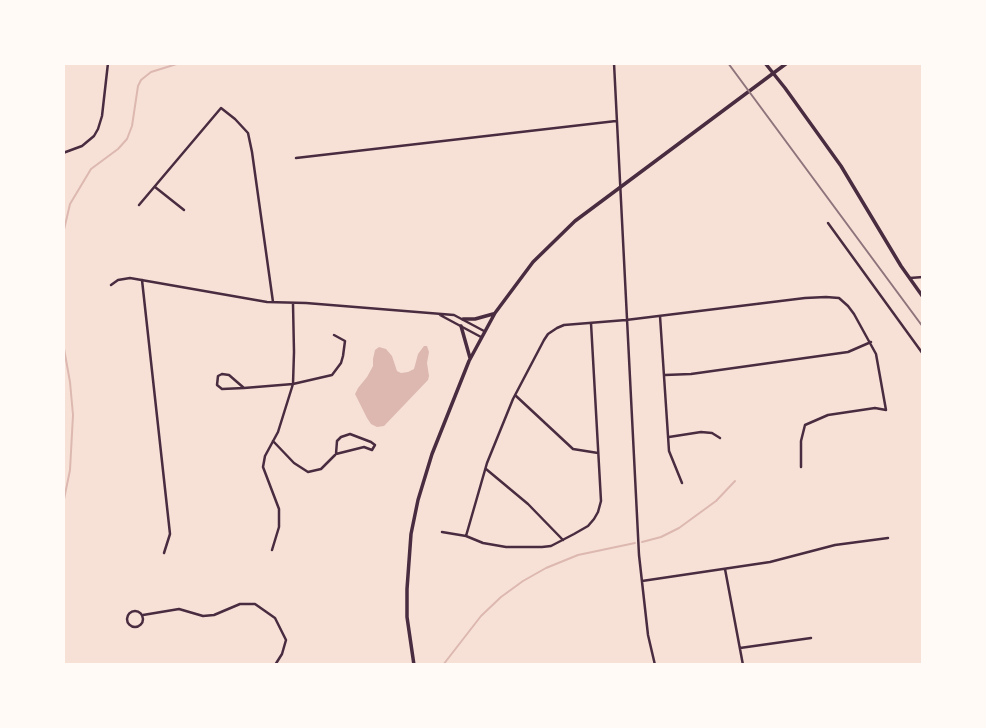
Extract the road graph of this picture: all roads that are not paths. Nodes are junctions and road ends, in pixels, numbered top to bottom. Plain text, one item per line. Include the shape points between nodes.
1 (108, 63) edge
2 (614, 63) edge
3 (765, 63) edge
4 (787, 63) edge
5 (773, 73) junction
6 (616, 121) junction
7 (63, 153) edge
8 (296, 158) dead end
9 (155, 187) junction
10 (619, 188) junction
11 (139, 205) dead end
12 (184, 210) dead end
13 (828, 223) dead end
14 (923, 277) edge
15 (910, 278) junction
16 (142, 280) junction
17 (111, 285) dead end
18 (923, 297) edge
19 (273, 302) junction
20 (293, 303) junction
21 (437, 313) junction
22 (495, 313) junction
23 (660, 316) junction
24 (463, 319) junction
25 (626, 320) junction
26 (592, 323) junction
27 (461, 326) junction
28 (484, 331) junction
29 (334, 335) dead end
30 (481, 337) junction
31 (871, 342) junction
32 (923, 354) edge
33 (470, 358) junction
34 (665, 375) junction
35 (293, 384) junction
36 (244, 388) junction
37 (515, 395) junction
38 (668, 437) junction
39 (720, 438) dead end
40 (273, 441) junction
41 (598, 453) junction
42 (336, 454) junction
43 (801, 467) dead end
44 (486, 469) junction
45 (682, 483) dead end
46 (442, 532) dead end
47 (466, 536) junction
48 (888, 538) dead end
49 (563, 540) junction
50 (272, 550) dead end
51 (164, 553) dead end
52 (725, 569) junction
53 (642, 581) junction
54 (142, 615) junction
55 (811, 639) dead end
56 (740, 648) junction
57 (275, 665) edge
58 (414, 665) edge
59 (655, 665) edge
60 (743, 665) edge

1 - 7 street via 98,129 82,146
2 - 6 street
3 - 5 main road
4 - 5 main road
5 - 10 main road
5 - 15 main road via 841,166
6 - 8 street
6 - 10 street
9 - 11 street
9 - 12 street
9 - 19 street via 221,108 235,119 248,133 252,152
10 - 22 main road via 548,246
10 - 25 street
13 - 32 street
14 - 15 street
15 - 18 main road
16 - 17 street via 125,278
16 - 19 street
16 - 51 street via 170,534
19 - 20 street
20 - 21 street
20 - 35 street
21 - 24 street
21 - 27 street
22 - 24 main road
22 - 28 main road
23 - 25 street
23 - 31 street via 839,298
23 - 34 street
24 - 28 street
25 - 26 street
25 - 53 street
26 - 37 street via 564,325 548,334
26 - 41 street
27 - 30 street
27 - 33 main road
28 - 30 main road
29 - 35 street via 345,341 341,363 332,374
30 - 33 main road
31 - 34 street via 848,352
31 - 43 street via 886,411 875,408 828,415 805,425
33 - 58 main road via 427,467 411,534 407,589
34 - 38 street
35 - 36 street
35 - 40 street
36 - 36 street via 222,389 217,385 218,376 229,375
37 - 41 street via 573,449
37 - 44 street
38 - 39 street via 701,432
38 - 45 street
40 - 42 street via 308,472 321,470
40 - 50 street via 263,467 279,509
41 - 49 street via 598,512 588,526
42 - 42 street via 364,447 372,450 375,445 350,434 337,442
44 - 47 street
44 - 49 street
46 - 47 street
47 - 49 street via 506,547 551,546
48 - 52 street
52 - 53 street
52 - 56 street
53 - 59 street
54 - 54 street via 140,625 128,623 132,612
54 - 57 street via 179,609 214,615 240,604 255,604 275,618 286,640
55 - 56 street
56 - 60 street

